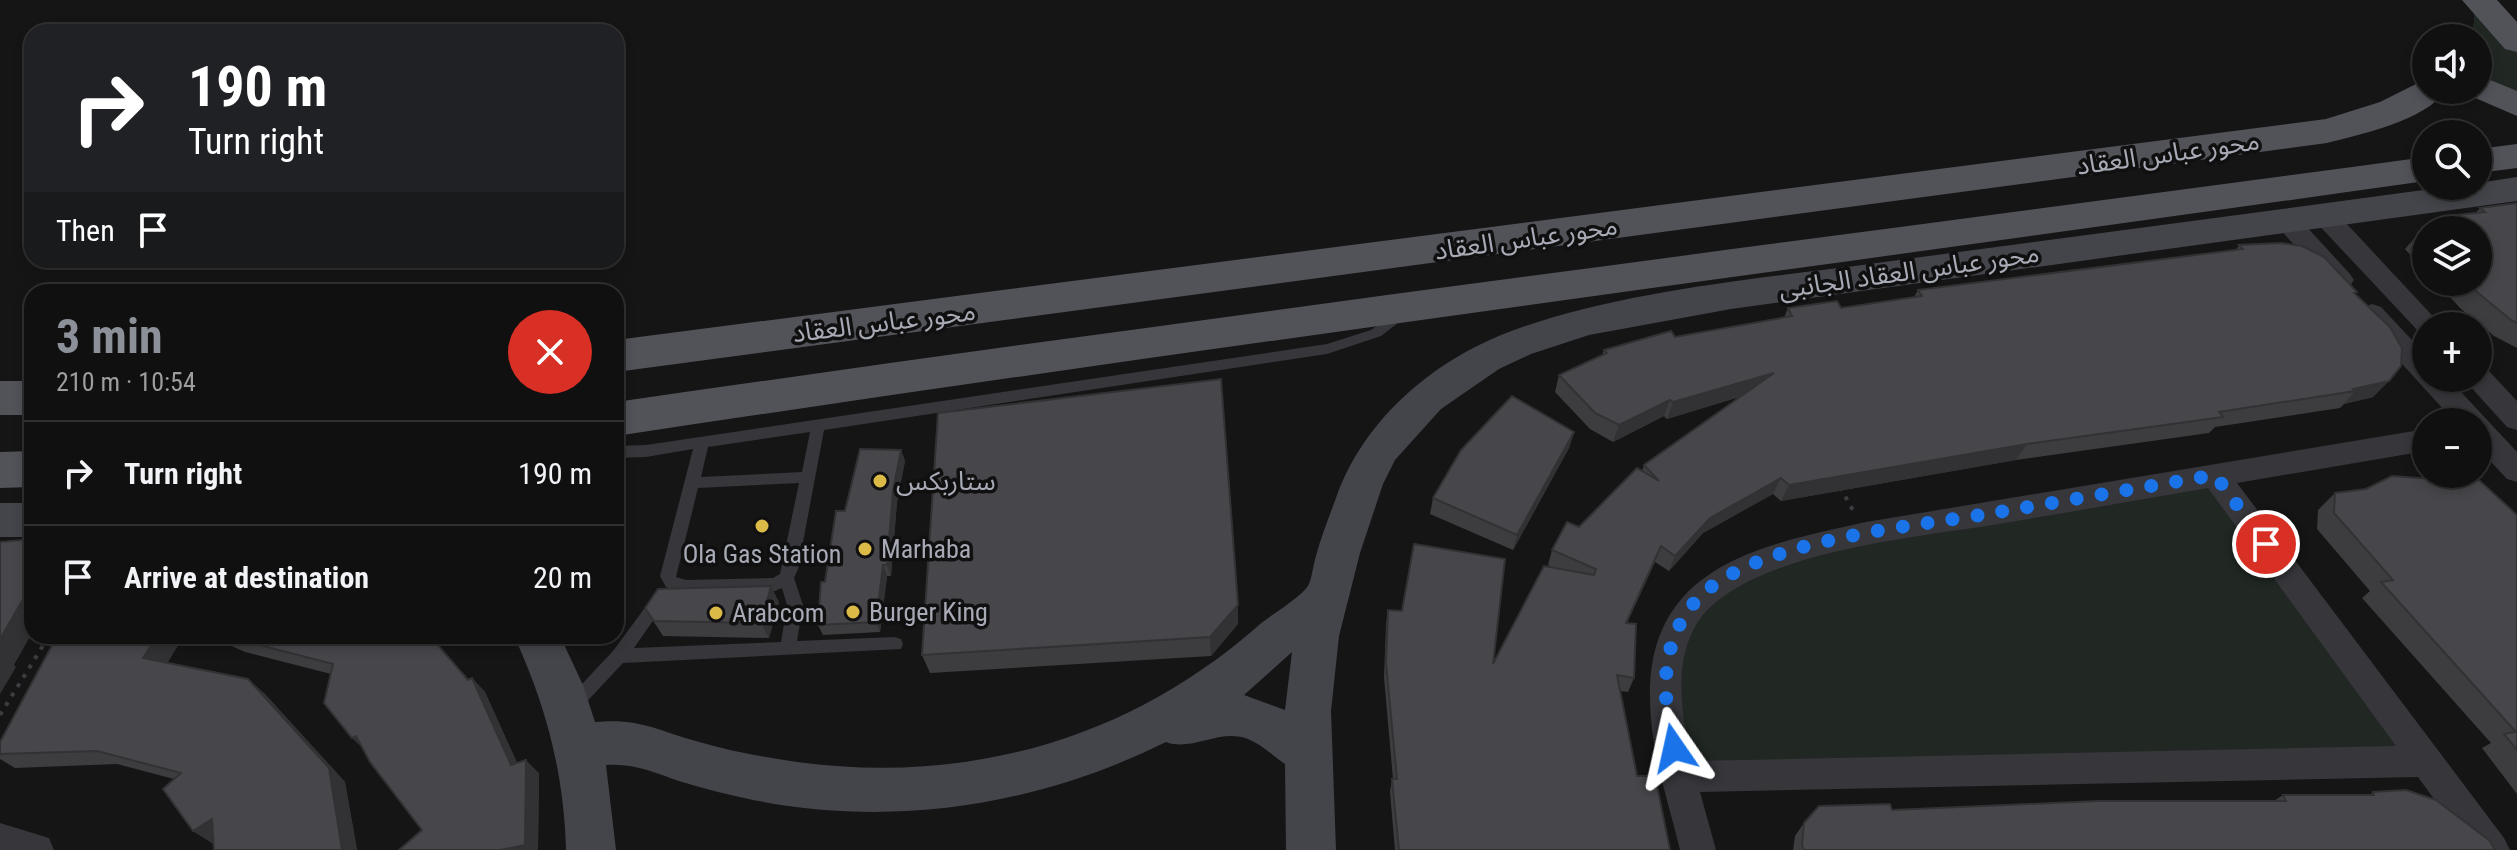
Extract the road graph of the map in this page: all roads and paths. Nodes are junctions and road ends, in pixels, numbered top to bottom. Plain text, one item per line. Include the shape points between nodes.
1 (2476, 0) edge
2 (2474, 24) edge
3 (2517, 42) edge
4 (2492, 93) edge
5 (2412, 101) edge
6 (2517, 105) edge
7 (2517, 156) edge
8 (2492, 159) edge
9 (2412, 172) edge
10 (2517, 189) edge
11 (2234, 210) junction
12 (2323, 214) junction
13 (2285, 219) junction
14 (1610, 299) junction
15 (1405, 309) junction
16 (2416, 312) edge
17 (624, 355) edge
18 (2412, 357) edge
19 (2444, 392) edge
20 (2491, 392) edge
21 (0, 398) edge
22 (24, 398) edge
23 (2459, 408) edge
24 (624, 418) edge
25 (2517, 422) edge
26 (818, 425) junction
27 (2492, 426) edge
28 (2412, 442) edge
29 (702, 443) junction
30 (2492, 444) edge
31 (624, 452) edge
32 (24, 469) edge
33 (0, 470) edge
34 (2517, 471) edge
35 (2215, 475) junction
36 (808, 477) junction
37 (1835, 478) edge
38 (691, 483) junction
39 (0, 520) edge
40 (24, 520) edge
41 (1866, 534) junction
42 (786, 578) junction
43 (671, 582) junction
44 (1324, 601) junction
45 (44, 644) edge
46 (539, 644) edge
47 (895, 644) dead end
48 (788, 649) junction
49 (619, 656) junction
50 (0, 715) edge
51 (574, 728) junction
52 (1154, 728) junction
53 (1307, 751) junction
54 (2427, 761) junction
55 (1681, 777) junction
56 (0, 840) edge
57 (37, 850) edge
58 (591, 850) edge
59 (1311, 850) edge
60 (1698, 850) edge
61 (2492, 850) edge

1 - 2 main road
1 - 3 main road
4 - 6 main road
5 - 17 main road, محور عباس العقاد via 2374,118 2314,133
7 - 8 main road
9 - 11 main road, محور عباس العقاد
10 - 12 street
11 - 13 street
11 - 14 main road, محور عباس العقاد
12 - 13 street
12 - 16 street
13 - 18 street
14 - 15 main road, محور عباس العقاد
14 - 44 street via 1455,377 1402,423 1380,449 1362,484
15 - 24 main road, محور عباس العقاد
15 - 26 lane via 1383,330 1327,349
19 - 23 street
20 - 25 street
21 - 22 main road
25 - 27 street
26 - 29 lane
26 - 36 lane
28 - 35 street
29 - 31 lane
29 - 38 lane
30 - 34 street
32 - 33 main road
35 - 41 street
35 - 54 street
36 - 38 lane
36 - 42 lane
37 - 41 path
38 - 43 lane via 668,568
39 - 40 street
41 - 55 street via 1762,561 1724,577 1694,602 1674,636 1664,675 1667,719
42 - 43 lane via 775,584 686,587
42 - 48 lane via 795,605
43 - 49 lane
44 - 52 street via 1237,674
44 - 53 street via 1311,673
45 - 50 path
46 - 51 street
47 - 48 lane
48 - 49 lane
49 - 51 lane
51 - 52 street via 749,778 871,789 997,778 1059,764
51 - 58 street via 591,813
52 - 53 street via 1213,716 1249,717
53 - 59 street
54 - 55 street
54 - 61 street
55 - 60 street
56 - 57 street

